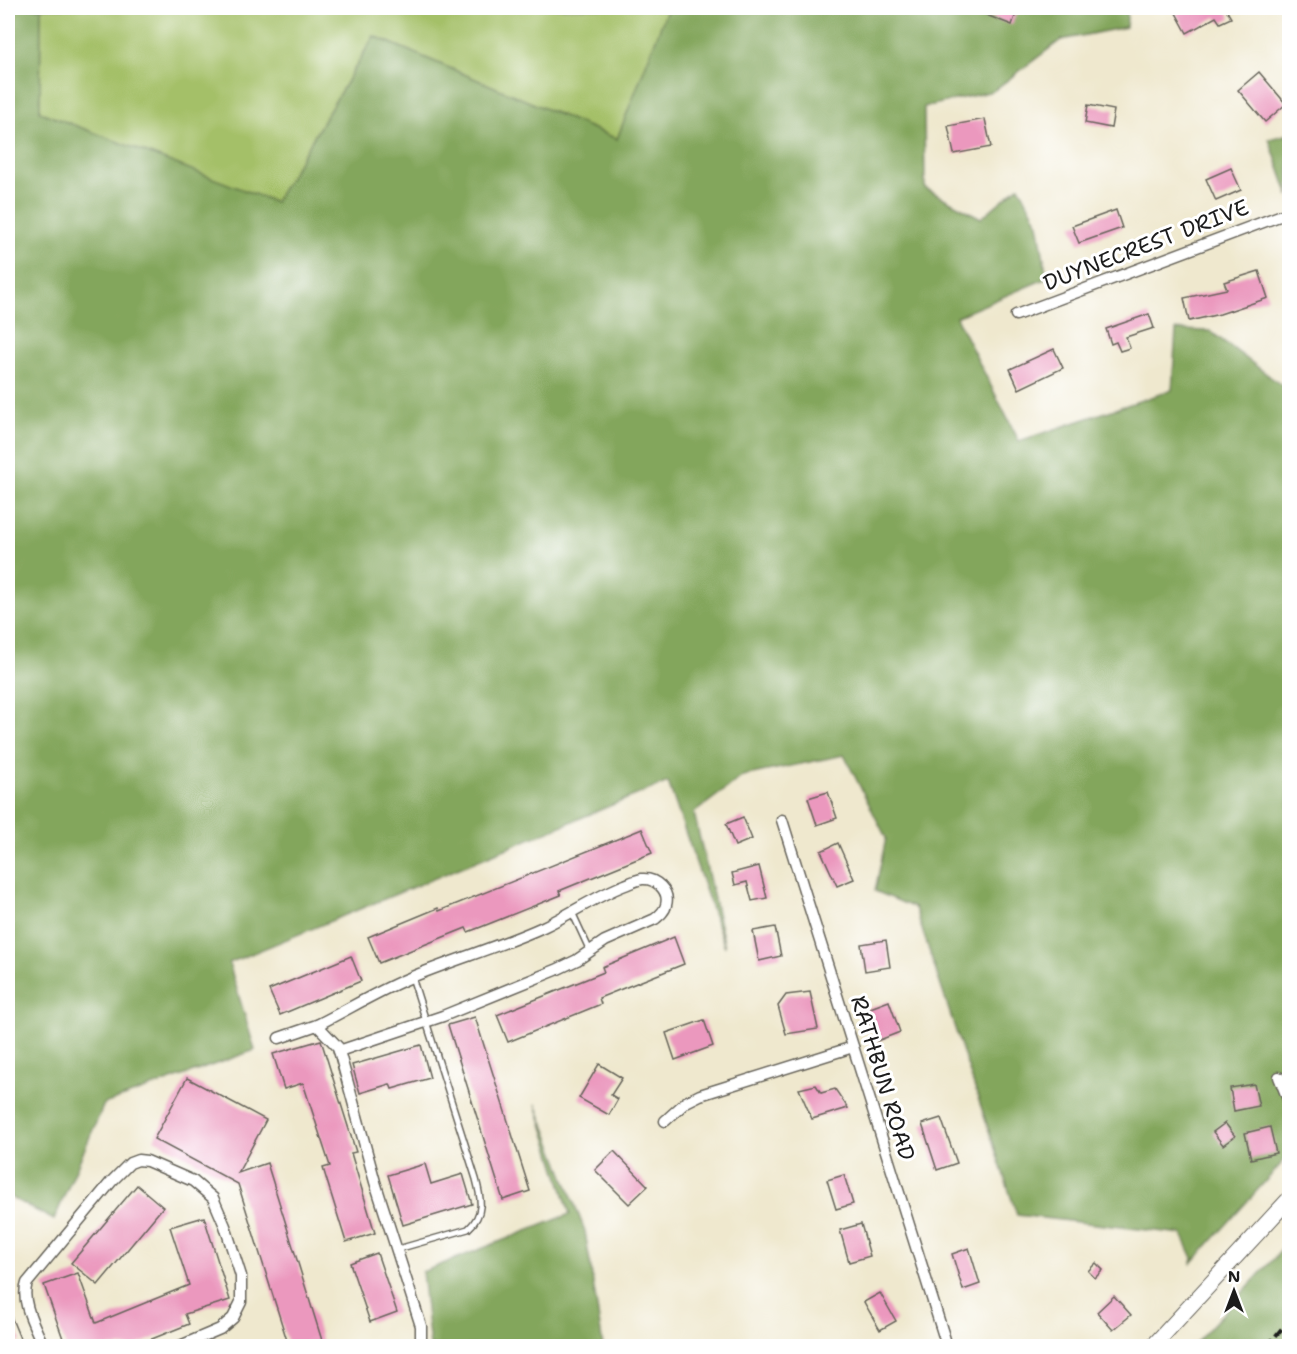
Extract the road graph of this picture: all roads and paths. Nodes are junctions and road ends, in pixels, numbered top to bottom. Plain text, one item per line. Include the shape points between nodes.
1 (1290, 212) edge
2 (1016, 315) dead end
3 (782, 820) dead end
4 (572, 912) junction
5 (590, 951) junction
6 (412, 977) junction
7 (427, 1022) junction
8 (317, 1024) junction
9 (279, 1038) dead end
10 (853, 1047) junction
11 (339, 1051) junction
12 (1280, 1077) dead end
13 (1290, 1104) edge
14 (665, 1121) dead end
15 (1290, 1198) edge
16 (398, 1249) junction
17 (43, 1347) edge
18 (180, 1347) edge
19 (421, 1347) edge
20 (947, 1347) edge
21 (1153, 1347) edge

1 - 2 street, DUYNECREST DRIVE
3 - 10 street, RATHBUN ROAD
4 - 5 lane
4 - 5 street via 600,895 641,879 657,883 667,897 662,914 655,919
4 - 6 street via 516,939
5 - 7 street via 556,970
6 - 7 lane
6 - 8 street
7 - 11 street
7 - 16 lane via 476,1179 481,1208 468,1229
8 - 9 street
8 - 11 street
10 - 14 street via 700,1095
10 - 20 street, RATHBUN ROAD
11 - 16 street
12 - 13 street
15 - 21 main road
16 - 19 street via 421,1326
17 - 18 street via 24,1300 27,1283 111,1182 138,1160 193,1181 207,1191 218,1206 241,1276 241,1302 233,1318 220,1329

